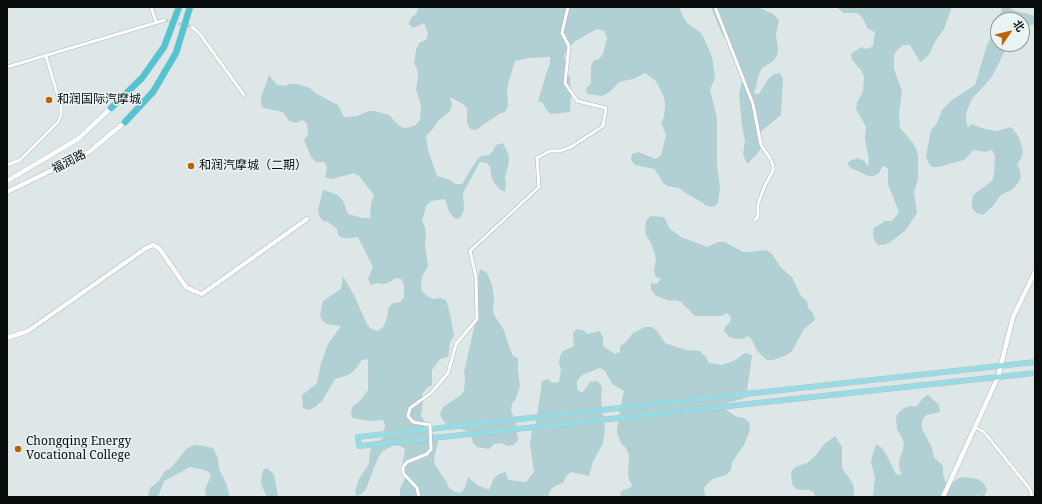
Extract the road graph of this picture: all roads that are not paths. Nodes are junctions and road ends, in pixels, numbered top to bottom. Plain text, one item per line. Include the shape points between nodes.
1 (151, 7) edge
2 (178, 7) edge
3 (568, 7) edge
4 (716, 7) edge
5 (189, 9) edge
6 (165, 20) tunnel mouth
7 (156, 22) junction
8 (192, 27) tunnel mouth
9 (46, 56) junction
10 (7, 68) edge
11 (244, 95) dead end
12 (111, 108) joint
13 (125, 122) joint
14 (7, 165) edge
15 (7, 181) edge
16 (7, 192) edge
17 (307, 219) dead end
18 (755, 220) dead end
19 (1035, 272) edge
20 (7, 338) edge
21 (1035, 362) edge
22 (1001, 366) junction
23 (1035, 373) edge
24 (998, 377) junction
25 (975, 427) junction
26 (419, 497) edge
27 (943, 497) edge
28 (1032, 497) edge

1 - 7 street
2 - 12 highway via 164,47 142,78
3 - 26 street, bridge via 562,33 569,46 566,84 576,101 606,108 603,126 571,147 550,151 537,158 539,187 470,251 476,277 477,319 456,344 448,373 431,393 410,408 408,416 413,422 430,425 431,450 407,462 403,467 403,473 417,488
4 - 18 street via 753,104 760,145 771,160 774,171 765,185
5 - 13 highway via 176,53 153,92
6 - 7 street
7 - 9 street
8 - 11 street
9 - 10 street
9 - 14 street via 61,115 58,122 20,160
12 - 15 street, 福润路 via 78,139
13 - 16 street, 福润路 via 88,152
17 - 20 street via 202,294 186,287 159,248 153,245 28,331
19 - 22 street via 1013,317
21 - 22 main road
22 - 24 street
22 - 24 main road via 358,437 359,446
23 - 24 main road
24 - 25 street
25 - 27 street
25 - 28 street via 984,432 1030,489

